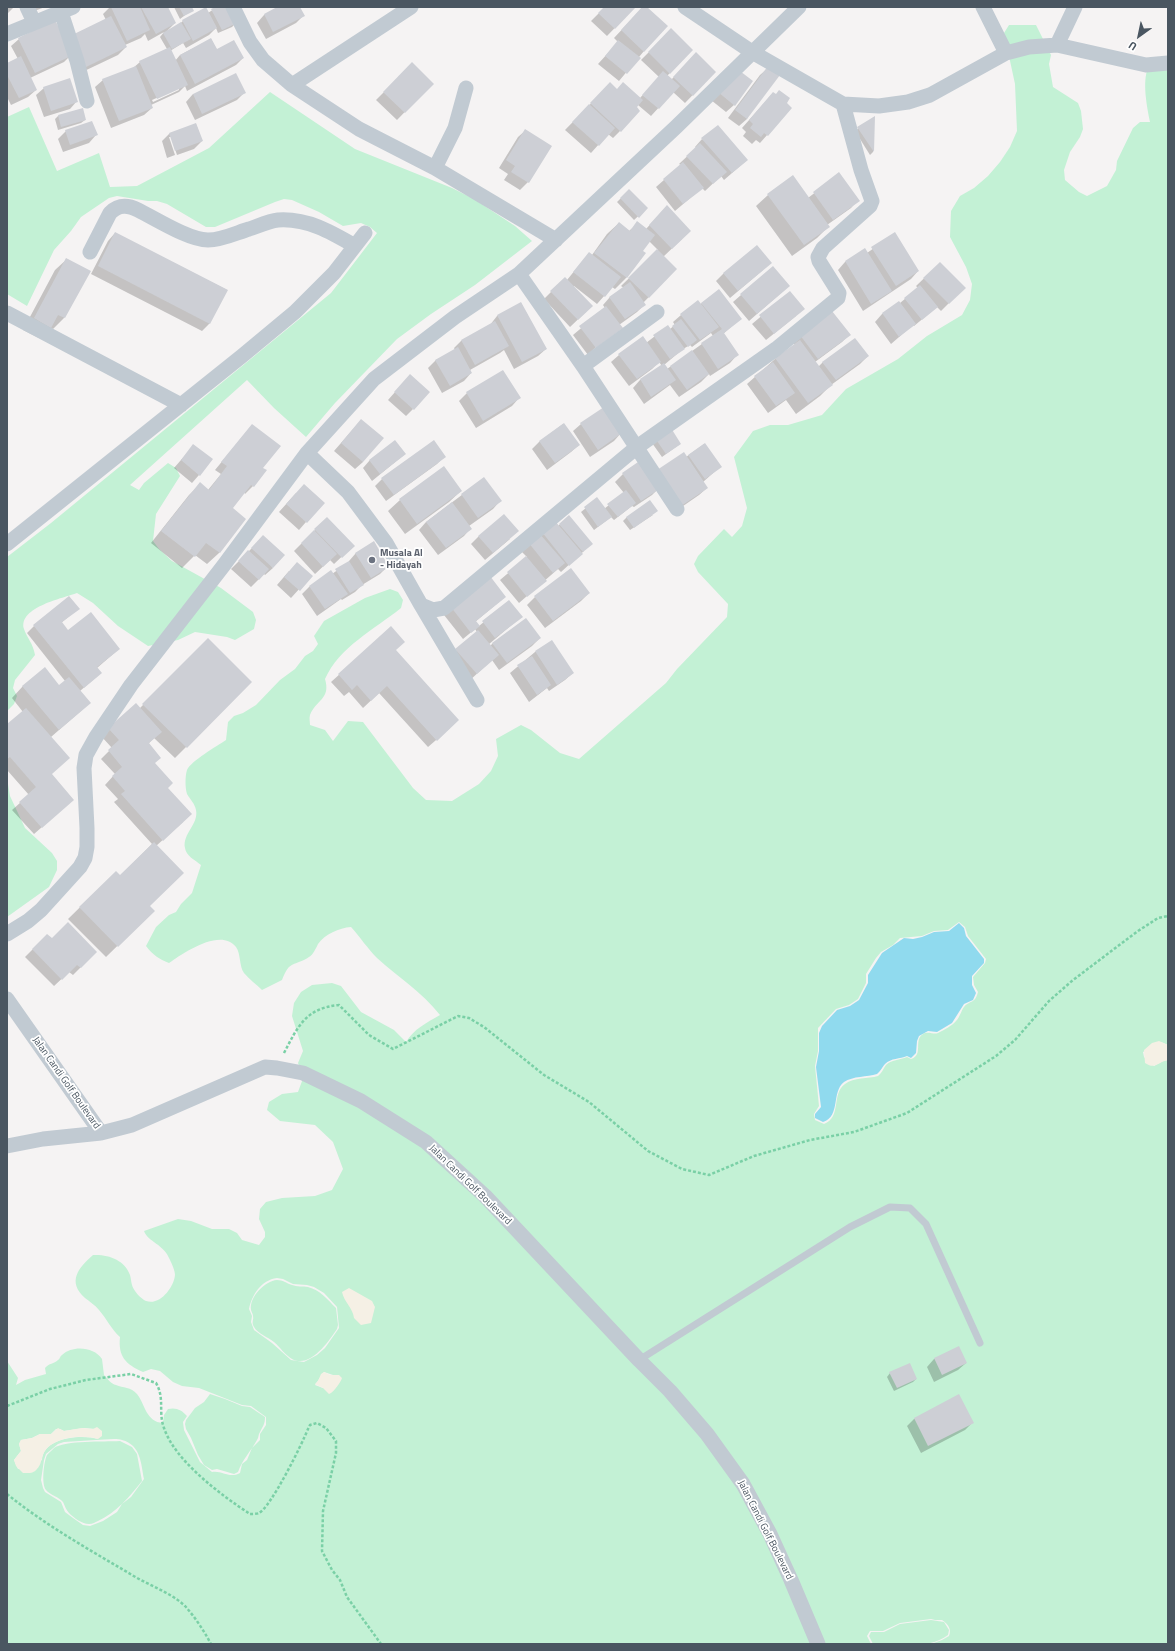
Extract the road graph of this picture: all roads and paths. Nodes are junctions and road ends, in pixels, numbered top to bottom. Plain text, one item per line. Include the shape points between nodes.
1 (27, 7) edge
2 (233, 7) edge
3 (411, 7) edge
4 (685, 7) edge
5 (799, 7) edge
6 (983, 7) edge
7 (1075, 7) edge
8 (67, 9) edge
9 (34, 22) junction
10 (7, 34) edge
11 (1057, 44) junction
12 (752, 52) junction
13 (1006, 53) junction
14 (1168, 64) edge
15 (292, 85) junction
16 (466, 88) dead end
17 (87, 101) dead end
18 (843, 104) junction
19 (435, 168) junction
20 (366, 233) dead end
21 (556, 240) junction
22 (355, 246) junction
23 (90, 252) dead end
24 (519, 274) junction
25 (657, 312) dead end
26 (7, 313) edge
27 (583, 366) junction
28 (180, 405) junction
29 (637, 447) junction
30 (307, 453) junction
31 (678, 509) dead end
32 (7, 544) edge
33 (421, 605) junction
34 (477, 700) dead end
35 (1168, 916) edge
36 (7, 934) edge
37 (7, 999) edge
38 (277, 1068) junction
39 (101, 1133) junction
40 (7, 1146) edge
41 (980, 1343) dead end
42 (639, 1360) junction
43 (7, 1406) edge
44 (7, 1494) edge
45 (211, 1644) edge
46 (380, 1644) edge
47 (818, 1644) edge

1 - 9 street
2 - 15 street via 250,42 263,60
3 - 15 street
4 - 12 street
5 - 12 street
6 - 13 street
7 - 11 street
8 - 9 street
8 - 17 street
9 - 10 street
11 - 13 street
11 - 14 street via 1146,65
12 - 18 street
12 - 21 street
13 - 18 street via 930,95 908,102 879,106
15 - 19 street via 359,129
16 - 19 street via 455,128
18 - 29 street via 872,201 870,206 823,248 818,257 839,293 838,298 776,349
19 - 21 street
20 - 22 street
21 - 24 street
22 - 23 street via 331,232 293,220 277,220 225,237 208,240 195,238 134,208 121,206 110,212
22 - 28 street via 295,312
24 - 27 street
24 - 30 street via 455,317 374,379
25 - 27 street
26 - 28 street
27 - 29 street
28 - 32 street
29 - 31 street
29 - 33 street via 444,608 433,610
30 - 33 street via 348,492 386,543
30 - 36 street via 131,685 90,748 84,768 87,847 85,858 42,910
33 - 34 street
35 - 38 path via 1158,918 1138,931 1073,980 996,1056 907,1112 854,1132 810,1140 754,1156 709,1175 682,1169 648,1151 589,1102 544,1075 484,1027 464,1017 458,1016 446,1021 393,1049 369,1035 339,1005 324,1006 301,1022
37 - 39 street, Jalan Candi Golf Boulevard
38 - 39 street, Jalan Candi Golf Boulevard via 266,1067 132,1125
38 - 42 street, Jalan Candi Golf Boulevard via 303,1073 361,1101 426,1142 485,1196
39 - 40 street
41 - 42 lane via 926,1224 910,1208 890,1207 850,1226
42 - 47 street, Jalan Candi Golf Boulevard via 708,1434 743,1484 785,1567
43 - 46 path via 50,1389 93,1379 131,1374 156,1383 161,1390 162,1422 167,1438 189,1466 250,1514 259,1513 268,1505 310,1424 317,1423 326,1428 336,1441 336,1453 324,1511 322,1551 348,1597
44 - 45 path via 34,1515 185,1606

